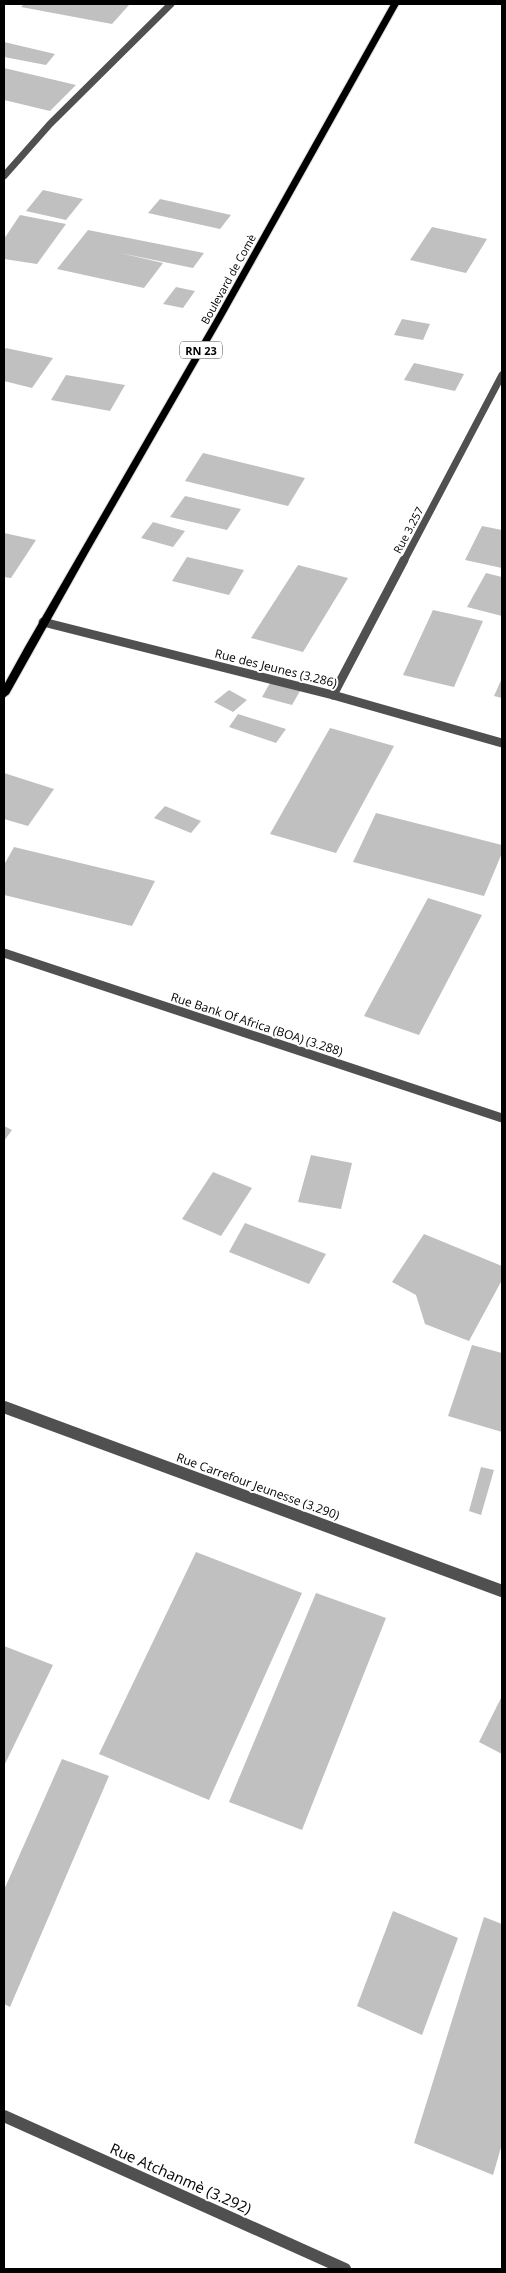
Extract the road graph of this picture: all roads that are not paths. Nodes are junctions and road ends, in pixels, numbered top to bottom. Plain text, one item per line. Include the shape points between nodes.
1 (171, 4) edge
2 (394, 4) edge
3 (4, 176) edge
4 (502, 375) edge
5 (43, 622) junction
6 (4, 694) edge
7 (333, 695) junction
8 (502, 742) edge
9 (4, 953) edge
10 (502, 1118) edge
11 (4, 1407) edge
12 (502, 1591) edge
13 (4, 2116) edge
14 (345, 2269) edge

1 - 3 street via 50,124
2 - 5 main road, Boulevard de Comè / RN 23 via 219,318
4 - 7 street, Rue 3.257
5 - 6 main road, Boulevard de Comè / RN 23
5 - 7 street, Rue des Jeunes (3.286)
7 - 8 street, Rue des Jeunes (3.286)
9 - 10 street, Rue Bank Of Africa (BOA) (3.288)
11 - 12 street, Rue Carrefour Jeunesse (3.290)
13 - 14 street, Rue Atchanmè (3.292)

